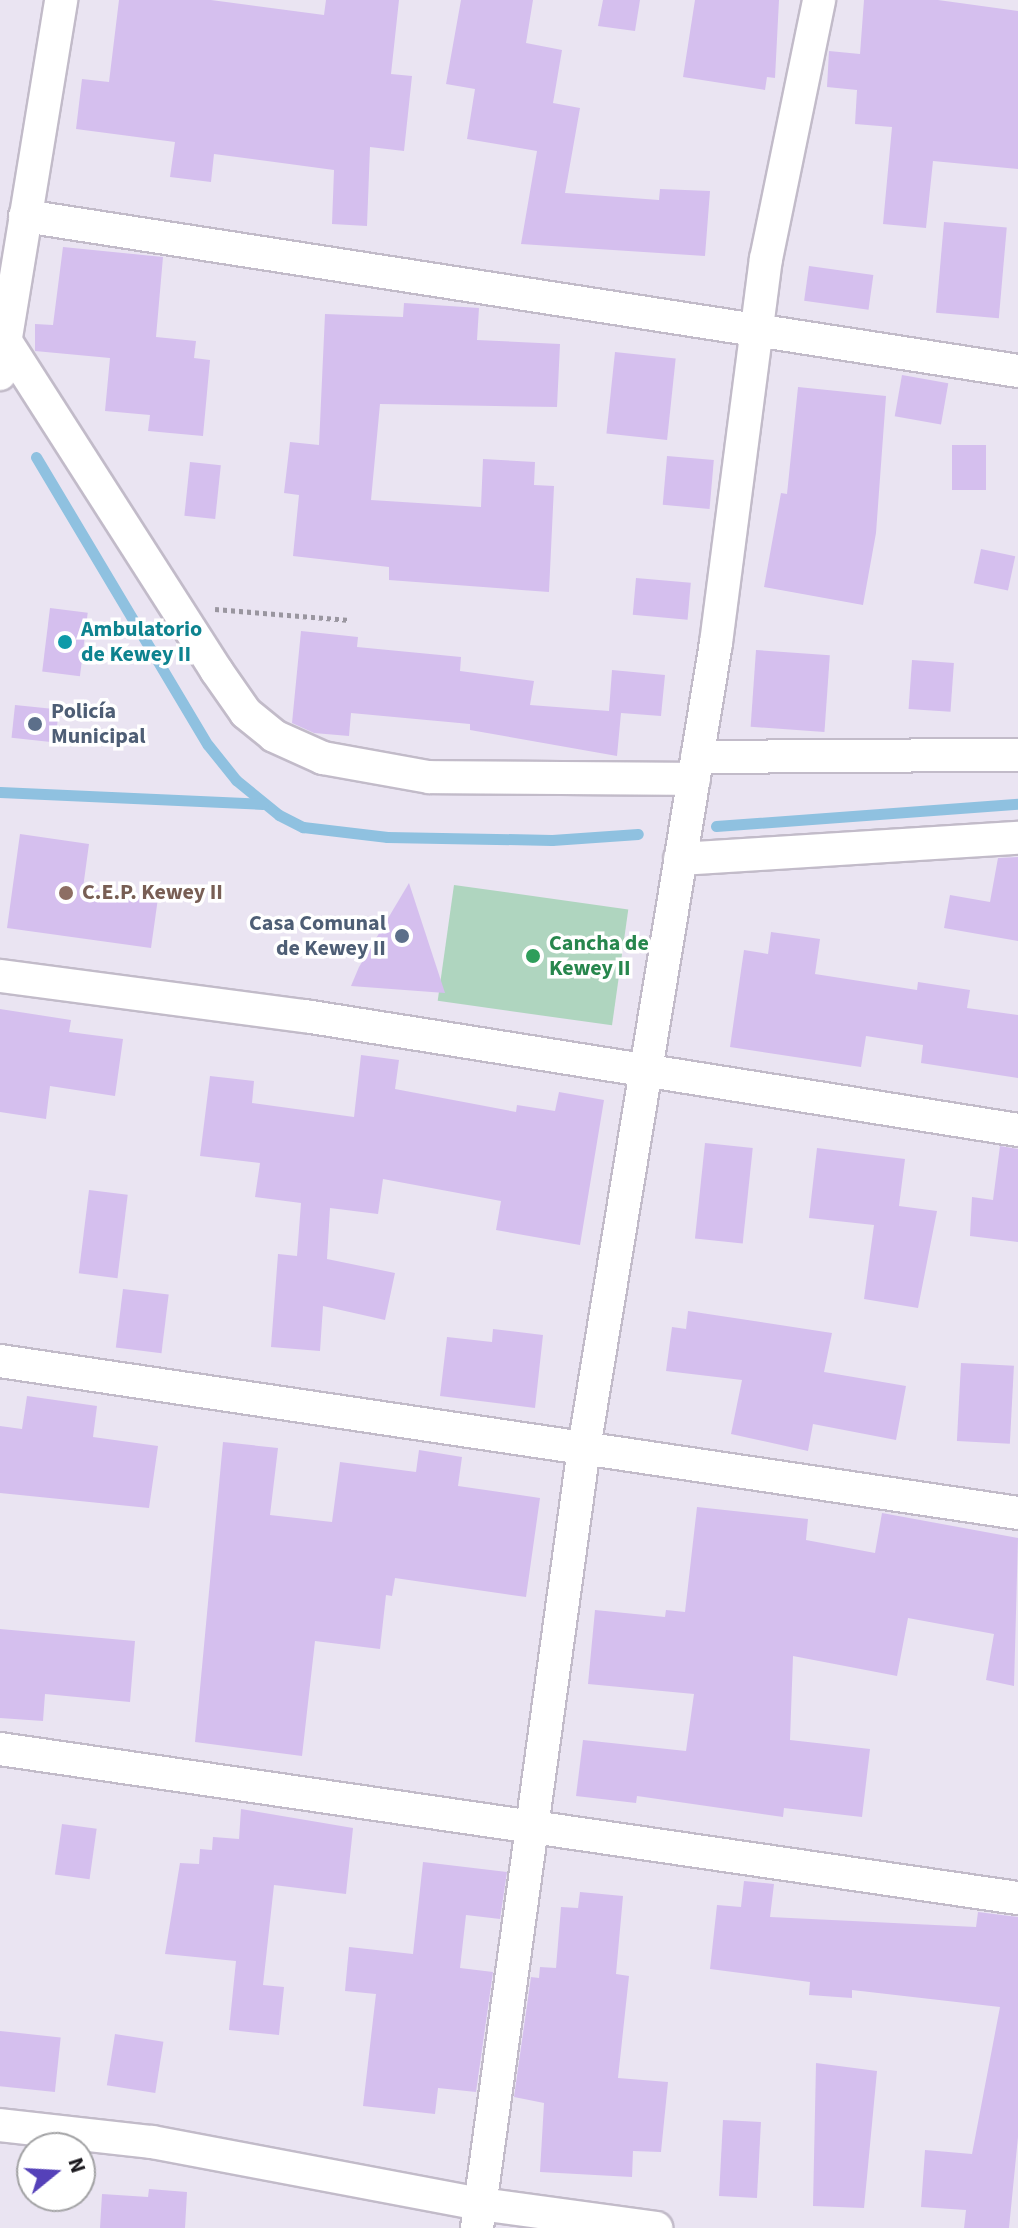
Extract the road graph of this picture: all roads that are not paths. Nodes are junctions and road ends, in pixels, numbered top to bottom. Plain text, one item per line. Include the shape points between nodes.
1 (61, 0) edge
2 (819, 0) edge
3 (25, 216) junction
4 (759, 328) junction
5 (5, 340) junction
6 (1018, 371) edge
7 (0, 374) edge
8 (1018, 755) edge
9 (696, 768) junction
10 (1018, 838) edge
11 (680, 859) junction
12 (0, 976) edge
13 (645, 1073) junction
14 (1018, 1130) edge
15 (0, 1361) edge
16 (584, 1448) junction
17 (1018, 1513) edge
18 (0, 1749) edge
19 (534, 1823) junction
20 (1018, 1898) edge
21 (0, 2125) edge
22 (479, 2216) edge
23 (656, 2228) edge

1 - 3 street
2 - 4 street via 784,162
3 - 4 street
3 - 5 street
4 - 6 street
4 - 9 street
5 - 7 street
5 - 9 street via 246,713 274,736 323,758 429,777
8 - 9 street
9 - 11 street
10 - 11 street
11 - 13 street
12 - 13 street via 305,1016
13 - 14 street
13 - 16 street
15 - 16 street
16 - 17 street
16 - 19 street
18 - 19 street
19 - 20 street via 870,1880
19 - 22 street
21 - 22 street via 152,2142
22 - 23 street

